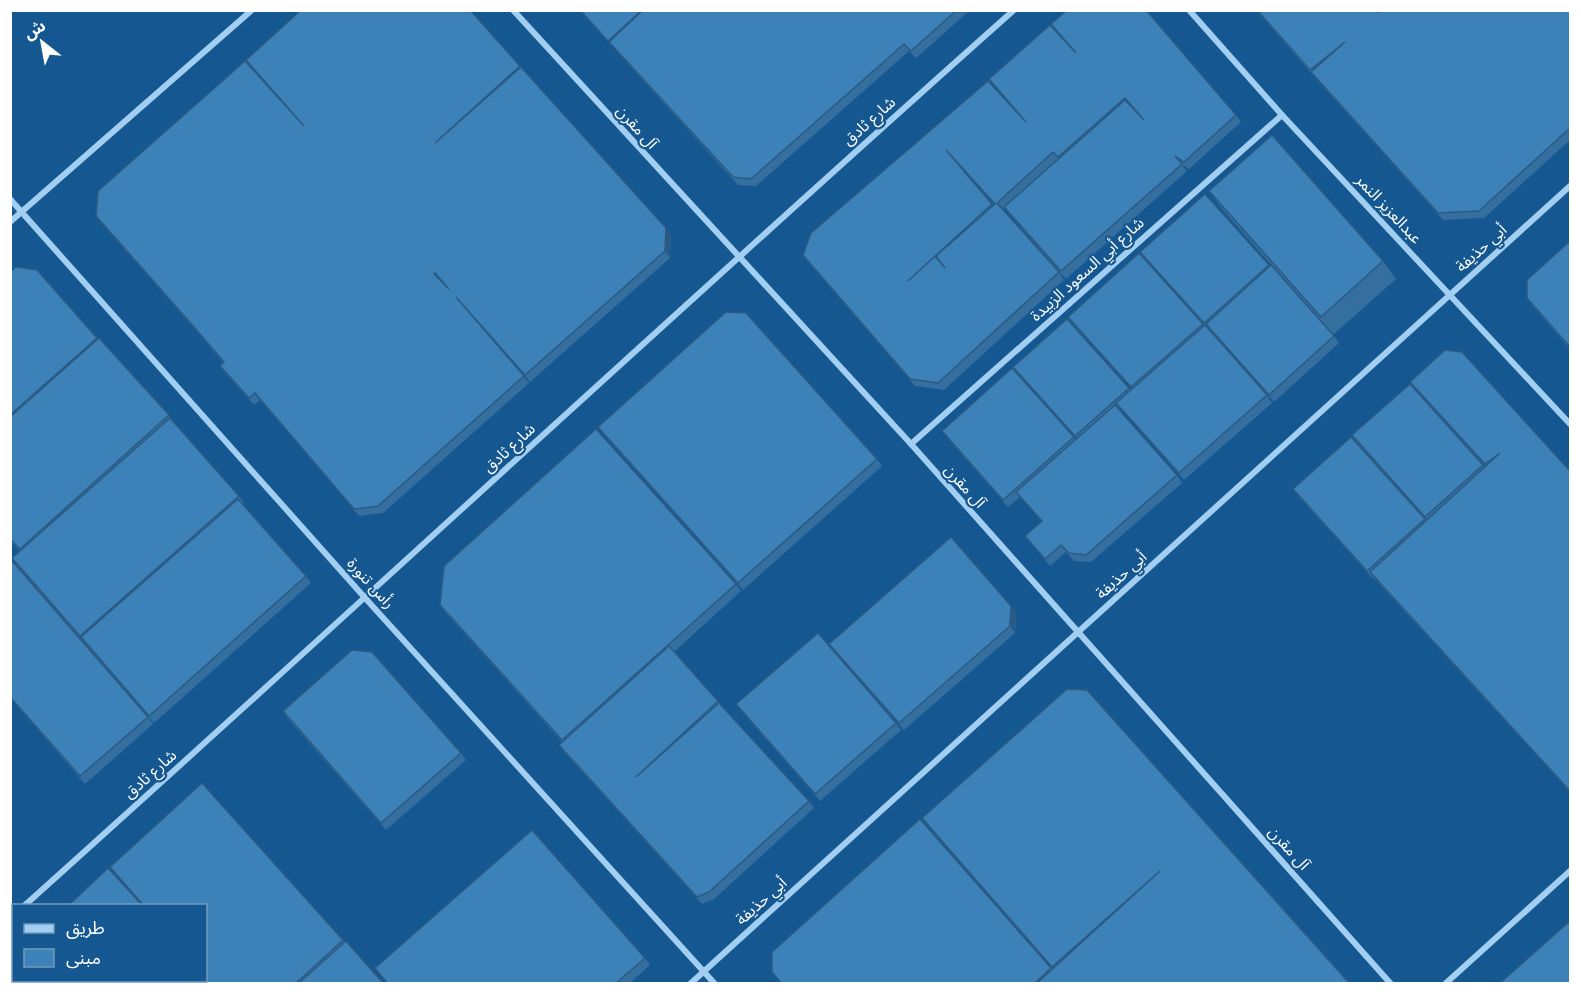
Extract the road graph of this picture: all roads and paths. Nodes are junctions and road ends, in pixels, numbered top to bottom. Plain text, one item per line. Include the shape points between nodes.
1 (252, 10) edge
2 (513, 10) edge
3 (1014, 10) edge
4 (1189, 10) edge
5 (1282, 115) junction
6 (1570, 186) edge
7 (10, 199) edge
8 (22, 212) junction
9 (10, 222) edge
10 (737, 257) junction
11 (1450, 294) junction
12 (1570, 424) edge
13 (911, 444) junction
14 (366, 599) junction
15 (1077, 632) junction
16 (1570, 871) edge
17 (26, 904) edge
18 (704, 971) junction
19 (690, 984) edge
20 (715, 984) edge
21 (1391, 984) edge
22 (1445, 984) edge

1 - 8 street
2 - 10 street, آل مقرن
3 - 10 street, شارع ثادق
4 - 5 street, عبدالعزيز النمر
5 - 11 street, عبدالعزيز النمر
5 - 13 street, شارع أبي السعود الزبيدة
6 - 11 street, أبي حذيفة
7 - 8 street, رأس تنورة
8 - 9 street
8 - 14 street, رأس تنورة
10 - 13 street, آل مقرن
10 - 14 street, شارع ثادق
11 - 12 street, عبدالعزيز النمر
11 - 15 street, أبي حذيفة
13 - 15 street, آل مقرن
14 - 17 street, شارع ثادق
14 - 18 street, رأس تنورة
15 - 18 street, أبي حذيفة
15 - 21 street, آل مقرن
16 - 22 street
18 - 19 street, أبي حذيفة
18 - 20 street, رأس تنورة

